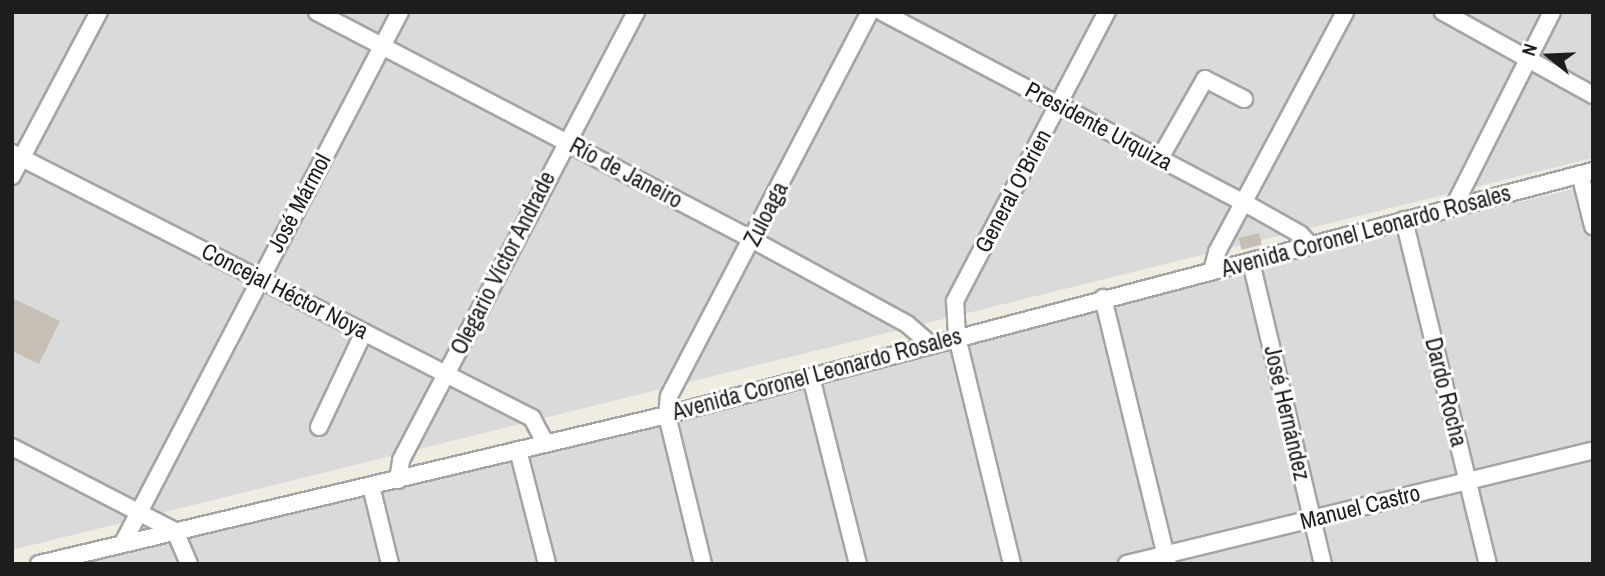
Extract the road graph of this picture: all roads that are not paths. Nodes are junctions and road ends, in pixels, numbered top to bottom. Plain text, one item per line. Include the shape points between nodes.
1 (99, 12) edge
2 (317, 12) edge
3 (400, 12) edge
4 (636, 12) edge
5 (870, 12) edge
6 (882, 12) edge
7 (1107, 12) edge
8 (1345, 12) edge
9 (1443, 12) edge
10 (1552, 12) edge
11 (382, 46) junction
12 (1528, 59) junction
13 (1593, 95) edge
14 (1244, 100) dead end
15 (1058, 104) junction
16 (566, 141) junction
17 (17, 155) edge
18 (1160, 158) junction
19 (1586, 173) edge
20 (12, 176) edge
21 (1245, 203) junction
22 (1453, 208) junction
23 (1404, 220) junction
24 (1593, 226) edge
25 (753, 240) junction
26 (1311, 246) junction
27 (1251, 262) junction
28 (1212, 271) junction
29 (261, 277) junction
30 (1103, 298) junction
31 (364, 332) junction
32 (957, 337) junction
33 (930, 344) junction
34 (444, 375) junction
35 (811, 377) junction
36 (667, 415) junction
37 (319, 427) dead end
38 (545, 442) junction
39 (12, 447) edge
40 (518, 450) junction
41 (1593, 450) edge
42 (398, 480) junction
43 (1468, 481) junction
44 (371, 486) junction
45 (138, 510) junction
46 (1312, 519) junction
47 (175, 531) junction
48 (123, 544) junction
49 (1167, 559) edge
50 (39, 564) edge
51 (189, 564) edge
52 (390, 564) edge
53 (547, 564) edge
54 (703, 564) edge
55 (858, 564) edge
56 (1012, 564) edge
57 (1127, 564) edge
58 (1323, 564) edge
59 (1488, 564) edge

1 - 17 street
2 - 11 street, Río de Janeiro
3 - 11 street, José Mármol
4 - 16 street, Olegario Víctor Andrade
5 - 25 street, Zuloaga
6 - 15 street, Presidente Urquiza
7 - 15 street, General O'Brien
8 - 21 street
9 - 12 street
10 - 12 street
11 - 16 street, Río de Janeiro
11 - 29 street, José Mármol
12 - 13 street
12 - 22 street
14 - 18 street via 1205,79
15 - 18 street, Presidente Urquiza
15 - 32 street, General O'Brien via 954,302
16 - 25 street, Río de Janeiro
16 - 34 street, Olegario Víctor Andrade
17 - 20 street
17 - 29 street, Concejal Héctor Noya
18 - 21 street, Presidente Urquiza
19 - 22 street, Avenida Coronel Leonardo Rosales
19 - 24 street
21 - 26 street, Presidente Urquiza via 1300,234
21 - 28 street via 1217,252
22 - 23 street, Avenida Coronel Leonardo Rosales
23 - 26 street, Avenida Coronel Leonardo Rosales
23 - 43 street, Dardo Rocha
25 - 33 street, Río de Janeiro via 907,324
25 - 36 street, Zuloaga via 669,397
26 - 27 street, Avenida Coronel Leonardo Rosales
27 - 28 street, Avenida Coronel Leonardo Rosales
27 - 46 street, José Hernández
28 - 30 street, Avenida Coronel Leonardo Rosales
29 - 31 street, Concejal Héctor Noya
29 - 45 street, José Mármol
30 - 32 street, Avenida Coronel Leonardo Rosales
30 - 49 street
31 - 34 street, Concejal Héctor Noya
31 - 37 street
32 - 33 street, Avenida Coronel Leonardo Rosales
32 - 56 street, General O'Brien
33 - 35 street, Avenida Coronel Leonardo Rosales
34 - 38 street, Concejal Héctor Noya via 532,418
34 - 42 street, Olegario Víctor Andrade via 401,460
35 - 36 street, Avenida Coronel Leonardo Rosales
35 - 55 street
36 - 38 street, Avenida Coronel Leonardo Rosales
36 - 54 street
38 - 40 street, Avenida Coronel Leonardo Rosales
39 - 45 street
40 - 42 street, Avenida Coronel Leonardo Rosales
40 - 53 street
41 - 43 street, Manuel Castro
42 - 44 street, Avenida Coronel Leonardo Rosales
43 - 46 street, Manuel Castro
43 - 59 street, Dardo Rocha
44 - 47 street, Avenida Coronel Leonardo Rosales
44 - 52 street
45 - 47 street
45 - 48 street, José Mármol
46 - 49 street, Manuel Castro
46 - 58 street, José Hernández
47 - 48 street, Avenida Coronel Leonardo Rosales
47 - 51 street
48 - 50 street, Avenida Coronel Leonardo Rosales
49 - 57 street, Manuel Castro

